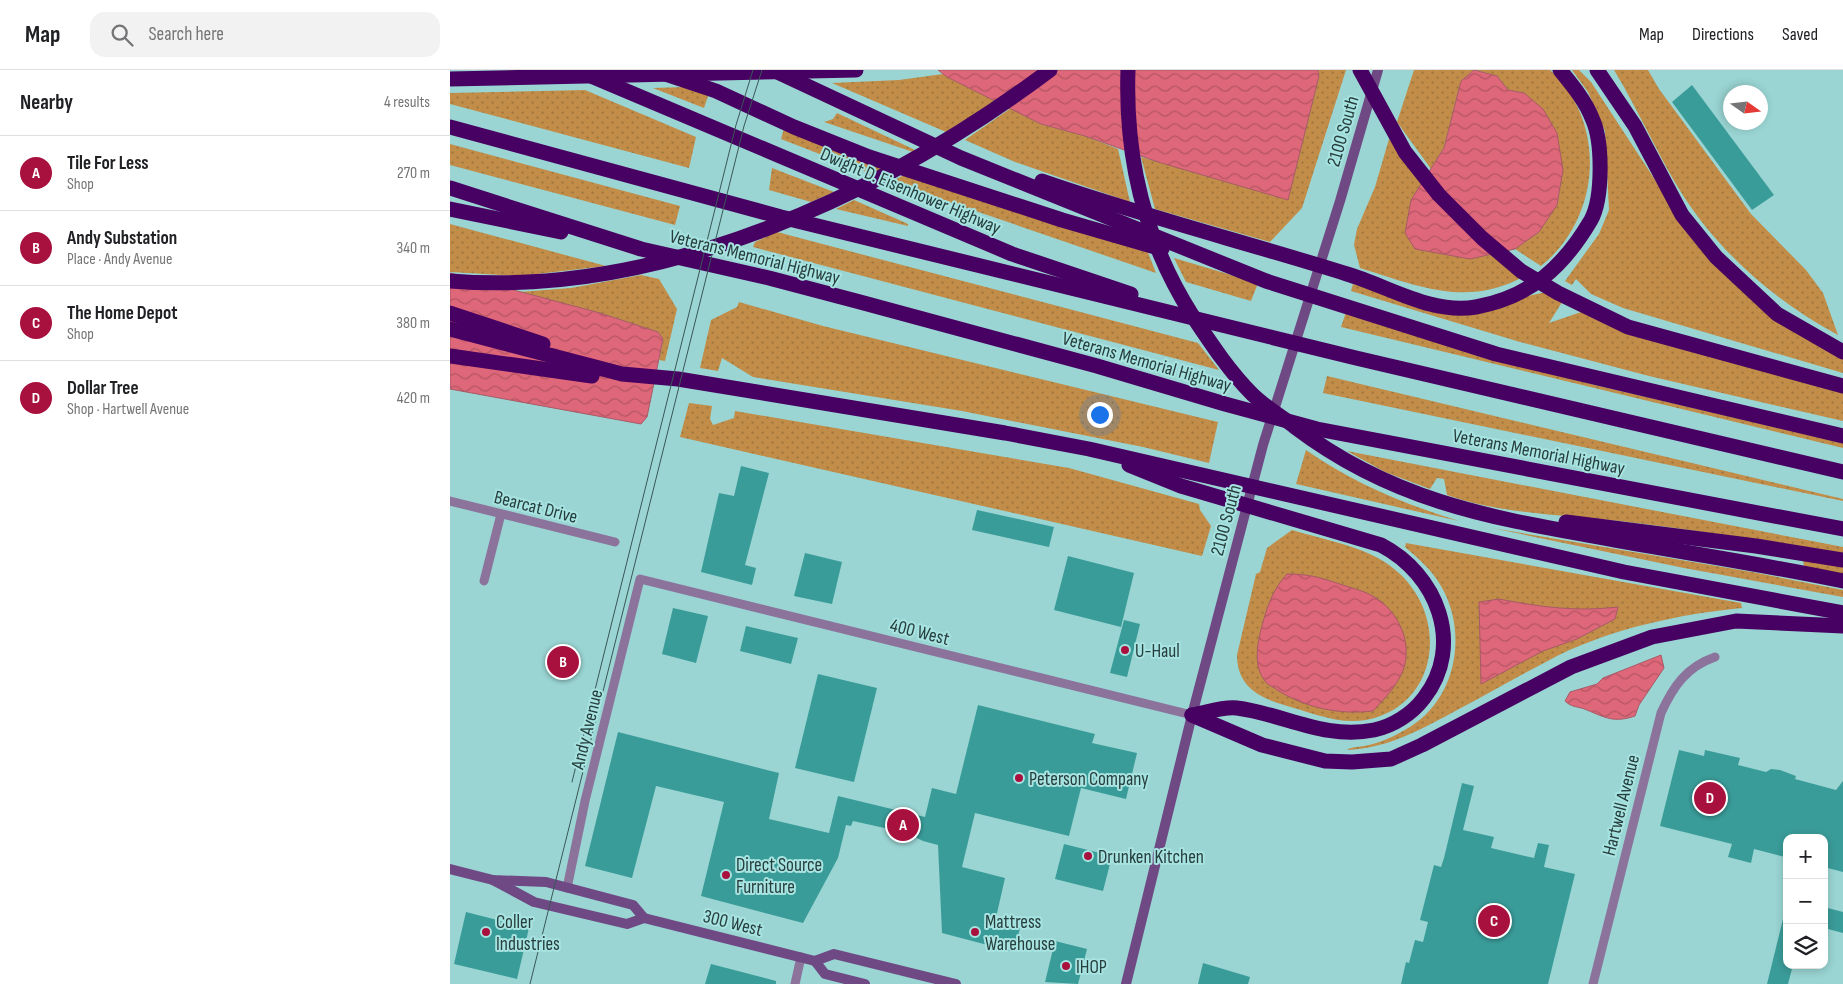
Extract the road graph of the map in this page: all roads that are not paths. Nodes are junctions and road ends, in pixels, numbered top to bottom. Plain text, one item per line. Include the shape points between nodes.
1 (577, 70) edge
2 (653, 70) edge
3 (772, 70) edge
4 (856, 70) edge
5 (1050, 70) edge
6 (1128, 70) edge
7 (1360, 70) edge
8 (1378, 70) edge
9 (1560, 70) edge
10 (1597, 70) edge
11 (450, 79) edge
12 (450, 127) edge
13 (961, 158) junction
14 (450, 188) edge
15 (450, 209) edge
16 (641, 249) junction
17 (1233, 270) junction
18 (450, 281) edge
19 (450, 313) edge
20 (450, 329) edge
21 (1237, 329) junction
22 (1843, 352) edge
23 (450, 356) edge
24 (678, 379) junction
25 (1843, 386) edge
26 (1843, 436) edge
27 (1089, 449) junction
28 (1843, 472) edge
29 (450, 501) edge
30 (1463, 509) junction
31 (501, 514) junction
32 (1843, 529) edge
33 (615, 542) dead end
34 (1843, 560) edge
35 (640, 579) joint
36 (484, 581) dead end
37 (1843, 581) edge
38 (1843, 613) edge
39 (1843, 626) edge
40 (1715, 657) dead end
41 (1192, 715) junction
42 (450, 869) edge
43 (493, 880) junction
44 (567, 888) junction
45 (644, 918) junction
46 (801, 957) junction
47 (815, 961) junction
48 (795, 984) edge
49 (865, 984) edge
50 (956, 984) edge
51 (1126, 984) edge
52 (1593, 984) edge

1 - 21 highway, Dwight D. Eisenhower Highway via 1012,254
2 - 17 highway via 716,91 868,157
3 - 13 highway
4 - 11 highway
5 - 18 highway via 968,127 898,170 756,232 665,260 605,274 521,283
6 - 30 highway via 1128,132 1147,220 1165,268 1214,348 1251,394 1317,443 1380,480
7 - 25 highway via 1405,152 1439,195 1521,271 1628,327
8 - 41 main road, 2100 South via 1263,445
9 - 13 highway via 1593,119 1599,151 1600,184 1593,216 1575,247 1532,288 1476,307 1460,308 1424,302 1349,274
10 - 22 highway via 1635,126 1682,215 1716,257 1777,314
12 - 21 highway via 781,217
13 - 17 highway
14 - 16 highway, Veterans Memorial Highway
15 - 16 highway
16 - 32 highway, Veterans Memorial Highway via 769,278 1317,428
17 - 26 highway via 1496,354
19 - 24 highway via 544,344
20 - 24 highway via 622,374
21 - 28 highway
23 - 24 highway via 621,381
24 - 27 highway
27 - 38 highway via 1624,572
27 - 41 highway via 1181,486 1381,546 1399,556 1415,571 1432,595 1442,622 1444,650 1436,679 1422,700 1406,716 1391,724 1370,731 1331,732 1235,707
29 - 31 street, Bearcat Drive
30 - 34 highway
30 - 37 highway via 1505,520
31 - 33 street, Bearcat Drive
31 - 36 street
35 - 41 street, 400 West
35 - 44 street, Andy Avenue
39 - 41 highway via 1736,621 1652,637 1570,667 1391,759 1325,761 1262,745
40 - 52 street, Hartwell Avenue via 1702,662 1681,678 1661,713
41 - 51 main road, 2100 South
42 - 43 main road, 300 West
43 - 44 main road, 300 West via 540,881
43 - 45 main road, 300 West via 534,902 627,924
44 - 45 main road, 300 West via 634,905
45 - 46 main road, 300 West
46 - 47 main road, 300 West
46 - 48 street
47 - 49 main road, 300 West via 825,974
47 - 50 main road, 300 West via 834,954

